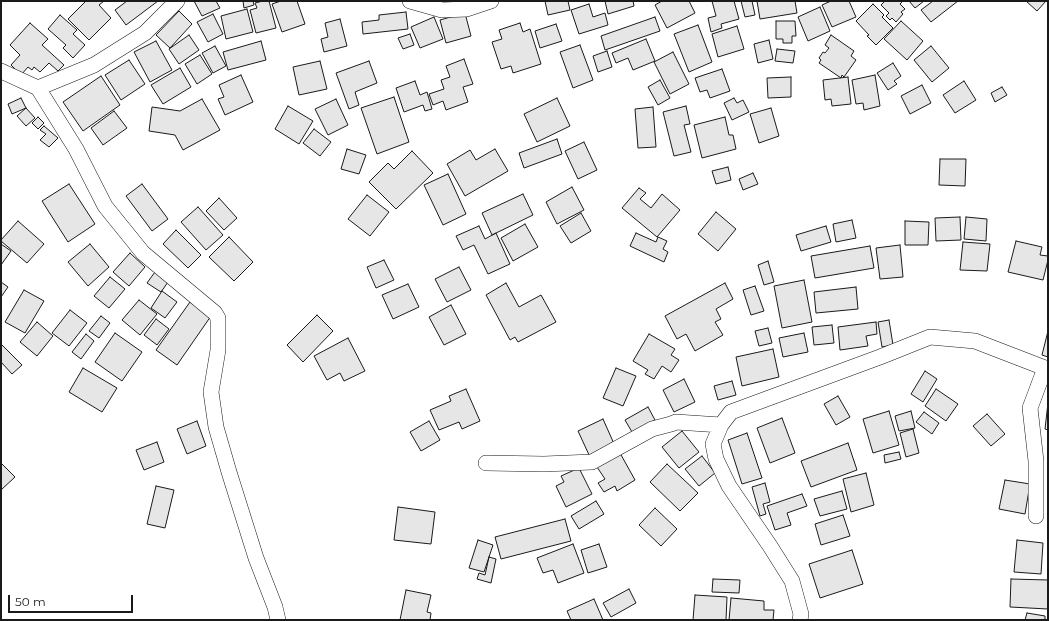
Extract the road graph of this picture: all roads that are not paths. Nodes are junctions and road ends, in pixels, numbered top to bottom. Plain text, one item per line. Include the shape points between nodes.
1 (178, 1) edge
2 (410, 1) edge
3 (491, 1) edge
4 (1, 71) edge
5 (38, 88) junction
6 (1046, 368) edge
7 (721, 425) junction
8 (486, 463) dead end
9 (1036, 516) dead end
10 (278, 620) edge
11 (800, 620) edge

1 - 5 street via 145,33 94,65
2 - 3 street via 442,10 467,9
4 - 5 street
5 - 10 street via 76,149 106,206 143,253 211,309 218,318 218,350 211,392 216,428
6 - 7 street via 975,341 930,337 731,412
6 - 9 street via 1030,408 1036,461
7 - 8 street via 676,422 652,429 592,462
7 - 11 street via 713,444 716,459 729,486 792,581

